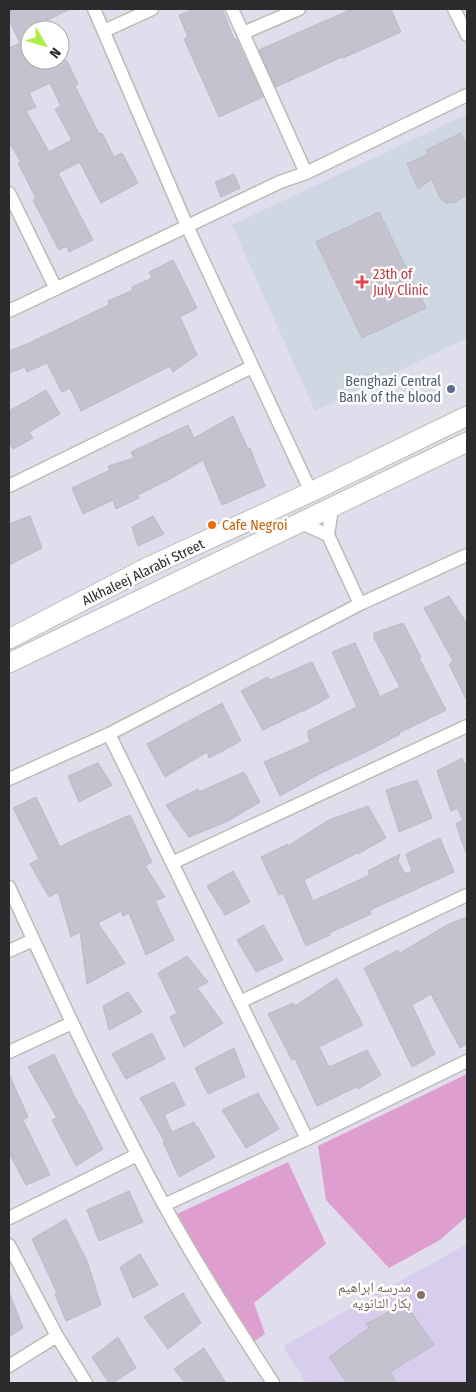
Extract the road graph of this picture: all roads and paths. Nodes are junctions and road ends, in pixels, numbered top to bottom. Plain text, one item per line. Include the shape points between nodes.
1 (94, 9) edge
2 (152, 9) edge
3 (232, 9) edge
4 (299, 9) edge
5 (454, 9) edge
6 (104, 31) junction
7 (243, 33) junction
8 (467, 35) edge
9 (467, 95) edge
10 (306, 173) junction
11 (9, 194) edge
12 (187, 226) junction
13 (56, 289) junction
14 (9, 311) edge
15 (252, 367) junction
16 (467, 416) edge
17 (467, 442) edge
18 (9, 486) edge
19 (311, 492) junction
20 (332, 508) junction
21 (301, 523) junction
22 (328, 535) junction
23 (466, 560) edge
24 (146, 568) junction
25 (156, 592) junction
26 (360, 604) junction
27 (9, 638) edge
28 (9, 664) edge
29 (467, 726) edge
30 (108, 734) junction
31 (9, 778) edge
32 (172, 863) junction
33 (9, 887) edge
34 (467, 895) edge
35 (34, 940) junction
36 (9, 951) edge
37 (240, 1002) junction
38 (72, 1023) junction
39 (9, 1052) edge
40 (467, 1061) edge
41 (308, 1139) junction
42 (137, 1155) junction
43 (164, 1205) junction
44 (9, 1218) edge
45 (9, 1245) edge
46 (57, 1336) junction
47 (9, 1366) edge
48 (86, 1383) edge
49 (273, 1383) edge

1 - 6 street
2 - 6 street
3 - 7 street
4 - 7 street
5 - 8 street
6 - 12 street
7 - 10 street
9 - 10 street
10 - 12 street
11 - 13 street
12 - 13 street
12 - 15 street
13 - 14 street
15 - 18 street
15 - 19 street
16 - 19 main road, Alkhaleej Alarabi Street
17 - 20 main road, Alkhaleej Alarabi Street
19 - 24 main road, Alkhaleej Alarabi Street
20 - 21 main road, Alkhaleej Alarabi Street
20 - 22 street
21 - 22 street
21 - 25 main road, Alkhaleej Alarabi Street
22 - 26 street
23 - 26 street
24 - 25 main road
24 - 27 main road, Alkhaleej Alarabi Street
25 - 28 main road, Alkhaleej Alarabi Street
26 - 30 street
29 - 32 street
30 - 31 street
30 - 32 street
32 - 37 street
33 - 35 street
34 - 37 street
35 - 36 street
35 - 38 street
37 - 41 street
38 - 39 street
38 - 42 street
40 - 41 street
41 - 43 street
42 - 43 street
42 - 44 street
43 - 49 street via 232,1321
45 - 46 street
46 - 47 street
46 - 48 street

